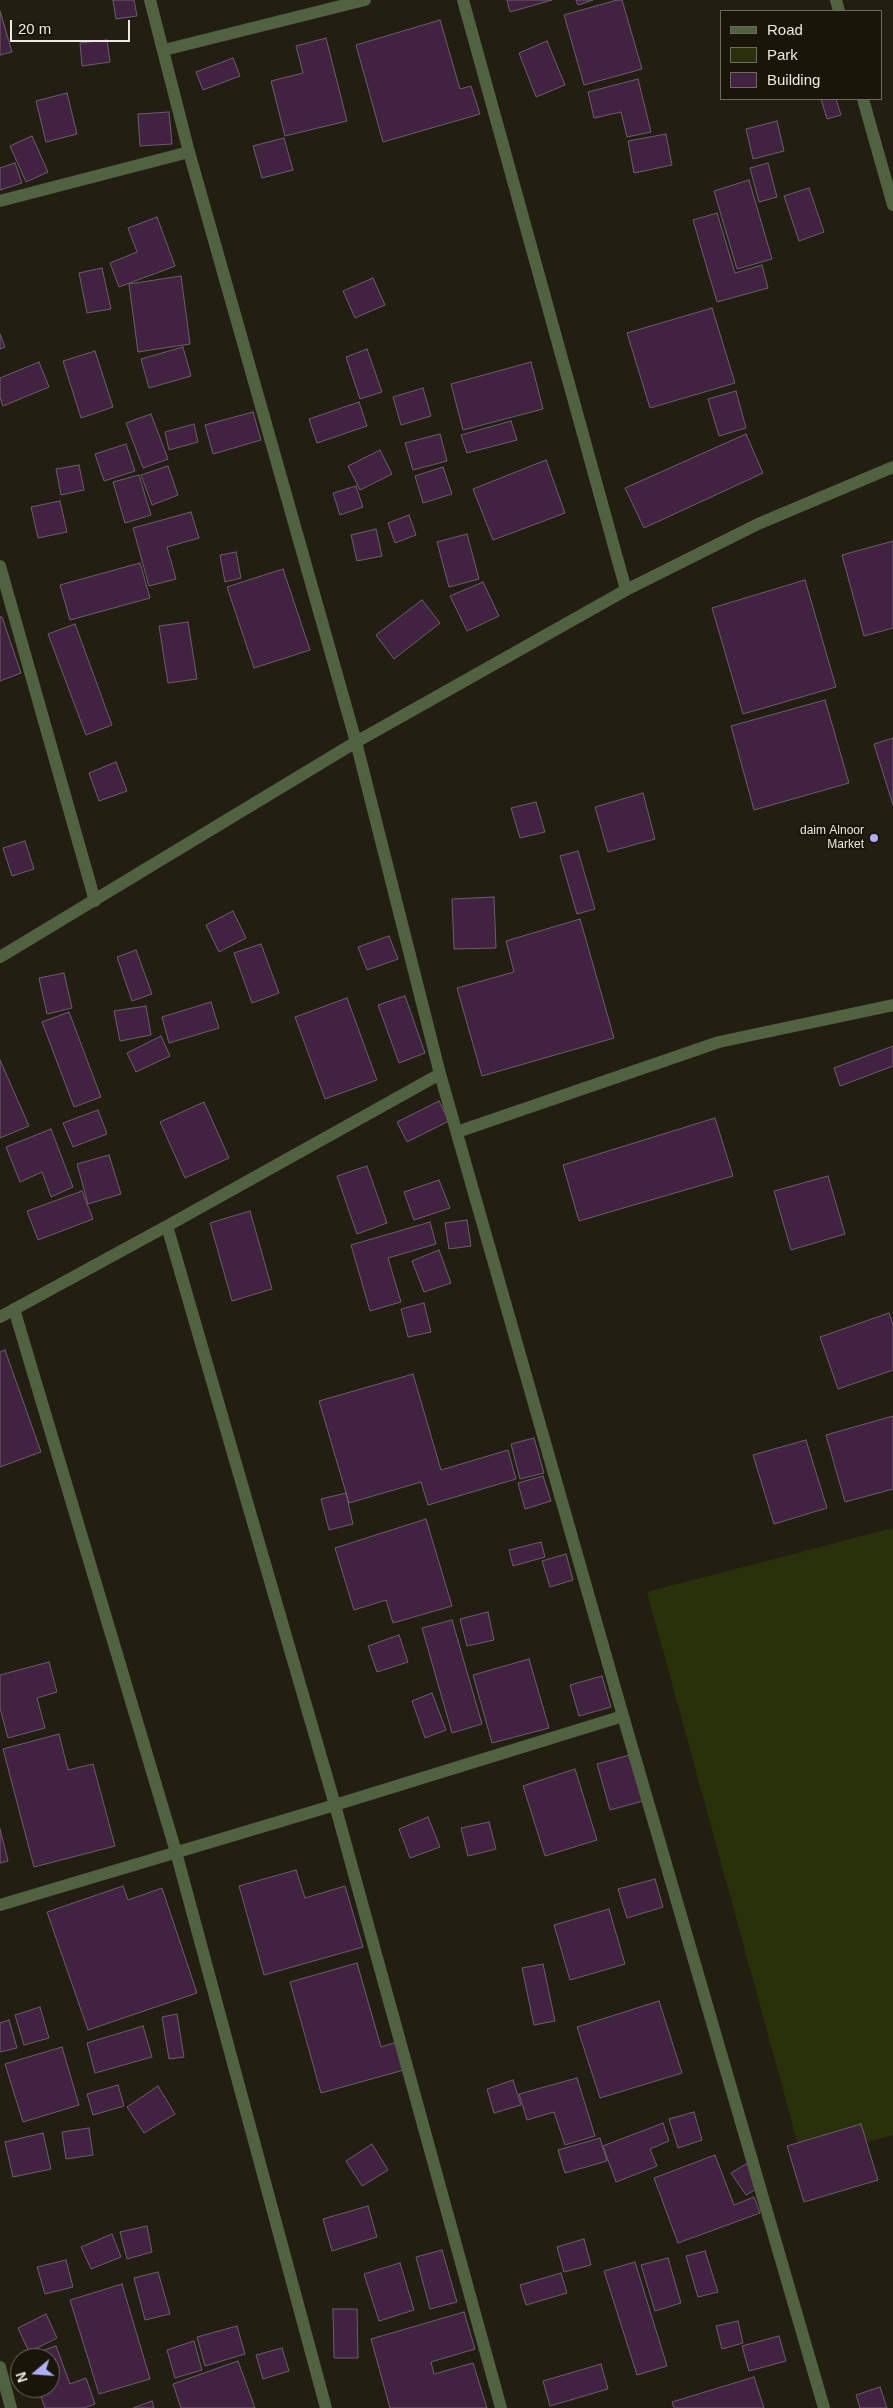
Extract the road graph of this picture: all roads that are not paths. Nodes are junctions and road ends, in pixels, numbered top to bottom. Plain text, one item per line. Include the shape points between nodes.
1 (150, 0) edge
2 (366, 0) edge
3 (463, 0) edge
4 (164, 50) junction
5 (863, 100) edge
6 (189, 152) junction
7 (0, 201) edge
8 (893, 205) edge
9 (893, 467) edge
10 (0, 566) edge
11 (626, 590) junction
12 (356, 742) junction
13 (95, 901) junction
14 (0, 956) edge
15 (893, 1005) edge
16 (440, 1074) junction
17 (457, 1132) junction
18 (168, 1226) junction
19 (14, 1309) junction
20 (0, 1317) edge
21 (623, 1716) junction
22 (335, 1805) junction
23 (176, 1852) junction
24 (0, 1905) edge
25 (0, 2367) edge
26 (11, 2408) edge
27 (326, 2408) edge
28 (501, 2408) edge
29 (824, 2408) edge

1 - 4 street
2 - 4 street
3 - 11 street
4 - 6 street
5 - 8 street
6 - 7 street
6 - 12 street
9 - 11 street via 758,524
10 - 13 street
11 - 12 street
12 - 13 street
12 - 16 street
13 - 14 street
15 - 17 street via 718,1042
16 - 17 street
16 - 18 street
17 - 21 street
18 - 19 street
18 - 22 street
19 - 20 street
19 - 23 street
21 - 22 street
21 - 29 street
22 - 23 street
22 - 28 street
23 - 24 street
23 - 27 street
25 - 26 street

